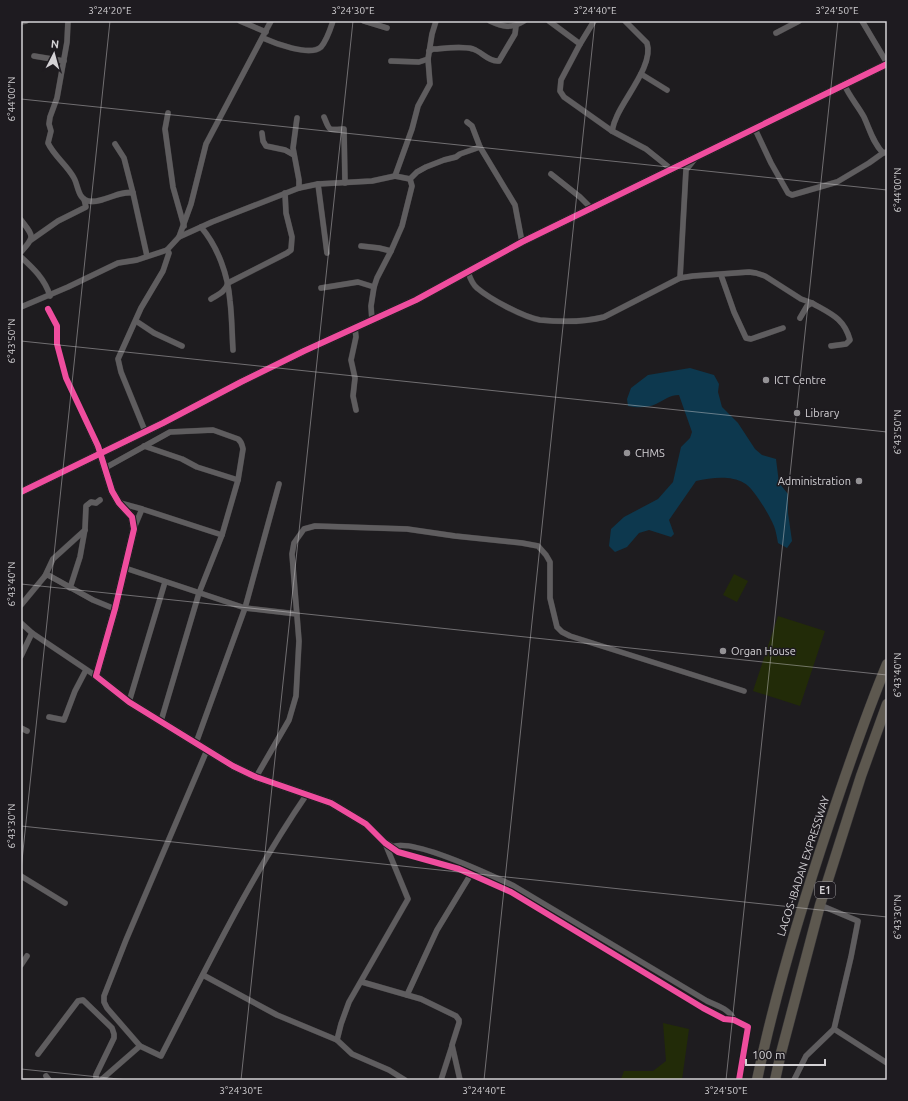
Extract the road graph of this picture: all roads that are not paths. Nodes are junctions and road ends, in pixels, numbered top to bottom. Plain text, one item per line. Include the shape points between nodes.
1 (26, 21) edge
2 (68, 21) edge
3 (240, 21) edge
4 (271, 21) edge
5 (333, 21) edge
6 (364, 21) edge
7 (436, 21) edge
8 (490, 21) edge
9 (524, 21) edge
10 (549, 21) edge
11 (594, 21) edge
12 (625, 21) edge
13 (799, 21) edge
14 (862, 21) edge
15 (21, 22) edge
16 (516, 26) junction
17 (387, 28) dead end
18 (266, 32) junction
19 (776, 33) dead end
20 (263, 38) junction
21 (580, 44) junction
22 (429, 51) junction
23 (34, 56) dead end
24 (428, 59) junction
25 (64, 61) junction
26 (391, 61) dead end
27 (887, 64) edge
28 (641, 74) junction
29 (844, 84) junction
30 (667, 90) dead end
31 (168, 112) dead end
32 (324, 117) dead end
33 (297, 118) dead end
34 (467, 122) dead end
35 (755, 129) junction
36 (612, 131) junction
37 (262, 134) dead end
38 (115, 144) dead end
39 (480, 147) junction
40 (885, 153) edge
41 (294, 155) junction
42 (697, 158) junction
43 (671, 170) junction
44 (551, 174) dead end
45 (395, 176) junction
46 (410, 179) junction
47 (345, 183) junction
48 (318, 184) junction
49 (299, 188) junction
50 (133, 193) junction
51 (285, 193) junction
52 (84, 199) junction
53 (591, 208) junction
54 (21, 220) edge
55 (184, 227) junction
56 (201, 227) junction
57 (179, 237) junction
58 (31, 240) junction
59 (522, 242) junction
60 (361, 246) dead end
61 (167, 250) junction
62 (391, 251) junction
63 (21, 252) edge
64 (327, 252) dead end
65 (21, 256) edge
66 (147, 256) junction
67 (468, 272) junction
68 (721, 275) junction
69 (680, 278) junction
70 (228, 283) junction
71 (374, 287) junction
72 (321, 288) dead end
73 (50, 296) junction
74 (212, 299) dead end
75 (812, 304) junction
76 (21, 307) edge
77 (48, 309) dead end
78 (800, 318) dead end
79 (136, 321) junction
80 (372, 321) junction
81 (355, 328) junction
82 (783, 328) dead end
83 (182, 346) dead end
84 (831, 346) dead end
85 (233, 350) dead end
86 (356, 410) dead end
87 (145, 431) junction
88 (144, 446) junction
89 (100, 453) junction
90 (105, 468) junction
91 (238, 480) junction
92 (279, 484) dead end
93 (21, 492) edge
94 (100, 500) dead end
95 (119, 503) junction
96 (142, 509) junction
97 (85, 529) junction
98 (134, 529) junction
99 (222, 535) junction
100 (125, 568) junction
101 (45, 576) junction
102 (165, 582) junction
103 (70, 588) junction
104 (199, 593) junction
105 (21, 605) edge
106 (244, 608) junction
107 (115, 609) junction
108 (297, 614) junction
109 (21, 623) edge
110 (32, 633) junction
111 (21, 656) edge
112 (887, 664) edge
113 (86, 670) junction
114 (96, 676) junction
115 (744, 691) dead end
116 (129, 702) junction
117 (887, 704) edge
118 (49, 717) dead end
119 (161, 721) junction
120 (196, 743) junction
121 (207, 750) junction
122 (256, 777) junction
123 (307, 794) junction
124 (389, 845) junction
125 (471, 874) junction
126 (21, 876) edge
127 (65, 904) dead end
128 (820, 905) junction
129 (27, 956) dead end
130 (21, 965) edge
131 (203, 975) junction
132 (362, 982) junction
133 (407, 995) junction
134 (734, 1020) junction
135 (834, 1029) junction
136 (337, 1040) junction
137 (140, 1046) junction
138 (452, 1046) junction
139 (38, 1054) dead end
140 (887, 1063) edge
141 (96, 1080) edge
142 (101, 1080) edge
143 (405, 1080) edge
144 (440, 1080) edge
145 (460, 1080) edge
146 (739, 1080) edge
147 (757, 1080) edge
148 (775, 1080) edge
149 (794, 1080) edge

1 - 15 street
2 - 25 street
3 - 18 street
4 - 18 street
5 - 20 street via 322,46 317,50 284,47
6 - 17 street
7 - 22 street
8 - 16 street
9 - 16 street
10 - 21 street
11 - 21 street
12 - 28 street via 647,43 646,60
13 - 19 street
14 - 27 street
16 - 22 street via 515,34 499,61 489,59 472,49
18 - 20 street
20 - 55 street via 206,144
21 - 36 street via 561,80 560,91 564,97
22 - 24 street
23 - 25 street
24 - 26 street via 419,62
24 - 45 street via 430,84 418,106
25 - 52 street via 57,98 50,116 51,131 48,143 75,179
27 - 29 street
28 - 30 street
28 - 36 street via 617,116
29 - 35 street
29 - 40 street via 864,118 872,138 878,148
31 - 55 street via 165,129 173,187
32 - 47 street via 328,128 344,129
33 - 41 street
34 - 39 street via 472,126
35 - 40 street via 788,193 792,194 837,182
35 - 42 street
36 - 43 street via 646,149
37 - 41 street via 266,146 285,150
38 - 50 street via 124,158
39 - 46 street via 426,167
39 - 59 street via 515,205
41 - 49 street
42 - 43 street
42 - 69 street via 686,170
43 - 53 street
44 - 53 street
45 - 46 street
45 - 47 street
46 - 62 street via 412,186 409,203
47 - 48 street
48 - 49 street
48 - 64 street
49 - 51 street
50 - 52 street via 123,193 100,200
50 - 66 street
51 - 56 street
51 - 70 street via 286,213 292,237 291,250
52 - 58 street via 86,206
53 - 59 street
54 - 58 street via 31,233
55 - 57 street
56 - 57 street
56 - 70 street via 215,249
57 - 61 street
58 - 63 street
59 - 67 street
60 - 62 street
61 - 66 street
61 - 79 street via 169,253 163,271
62 - 71 street
65 - 73 street via 43,279
66 - 73 street via 118,263
67 - 69 street via 477,288 508,307 540,320 594,320
67 - 80 street
68 - 69 street
68 - 75 street via 749,272 765,276
68 - 82 street via 746,338 751,339
70 - 74 street via 226,290
70 - 85 street
71 - 72 street via 358,282
71 - 80 street
73 - 76 street
75 - 78 street via 807,306
75 - 84 street via 838,317 847,331 850,340 846,344
77 - 89 street via 58,326 57,344 66,378
79 - 83 street
79 - 87 street via 118,361
80 - 81 street
81 - 86 street via 356,337 351,360
81 - 87 street
87 - 89 street
88 - 90 street
88 - 91 street
88 - 91 street via 170,432 213,430 227,434 242,444
89 - 90 street
89 - 93 street
90 - 95 street via 112,491
91 - 99 street
92 - 106 street
94 - 97 street via 86,506
95 - 96 street
95 - 98 street via 132,517
96 - 98 street
96 - 99 street
97 - 101 street via 53,558
97 - 103 street via 80,557
98 - 100 street
99 - 104 street
100 - 102 street
100 - 107 street
101 - 103 street via 48,574
101 - 105 street
102 - 104 street
102 - 116 street
103 - 107 street
104 - 106 street
104 - 119 street
106 - 108 street
106 - 120 street
107 - 114 street
108 - 115 street via 292,554 294,542 304,529 315,526 408,529 522,543 538,546 550,562 550,598 557,627 562,632
108 - 122 street via 299,641 294,707
109 - 110 street
110 - 111 street
110 - 113 street
112 - 147 highway, LAGOS-IBADAN EXPRESSWAY / E1 via 851,758 815,866 785,965
113 - 114 street
113 - 118 street via 64,720
114 - 116 street
116 - 119 street
117 - 128 highway, E1
119 - 120 street
120 - 121 street
121 - 122 street
121 - 137 street via 104,996 107,1008
122 - 123 street
123 - 124 street via 332,803 350,814 366,824
123 - 131 street via 283,828 254,878
124 - 125 street via 402,853
124 - 132 street via 408,899
124 - 134 street via 405,844 436,854 480,869 514,886 728,1011
125 - 133 street via 437,930
125 - 134 street via 510,892 703,1008 724,1019
126 - 127 street
128 - 135 street via 858,921
128 - 148 highway, E1
129 - 130 street
131 - 136 street via 277,1015
131 - 137 street via 161,1056
132 - 133 street
132 - 136 street via 349,1002
133 - 138 street via 456,1016 459,1023
134 - 146 street via 748,1027
135 - 140 street
135 - 149 street via 806,1056
136 - 143 street via 352,1054 378,1064
137 - 142 street
138 - 144 street
138 - 145 street
139 - 141 street via 78,1001 83,1000 112,1028 114,1034

